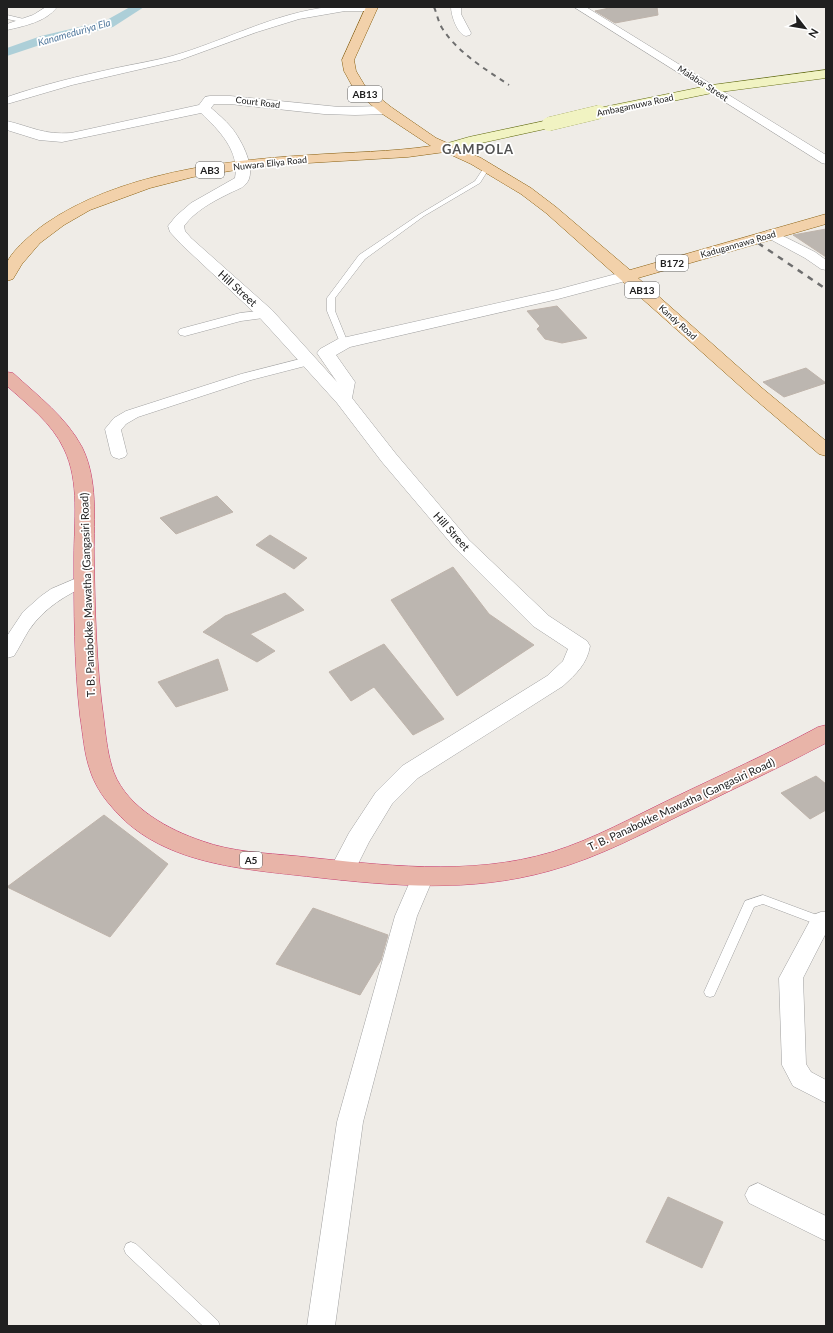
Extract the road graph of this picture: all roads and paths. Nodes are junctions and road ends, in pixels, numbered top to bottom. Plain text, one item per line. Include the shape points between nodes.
1 (52, 7) edge
2 (456, 7) edge
3 (579, 7) edge
4 (372, 8) edge
5 (7, 17) edge
6 (26, 22) junction
7 (7, 27) edge
8 (466, 33) dead end
9 (826, 74) edge
10 (712, 89) junction
11 (7, 101) edge
12 (204, 108) junction
13 (386, 110) junction
14 (7, 125) edge
15 (446, 148) junction
16 (826, 160) edge
17 (243, 166) junction
18 (487, 167) junction
19 (826, 219) edge
20 (771, 234) junction
21 (826, 266) edge
22 (7, 276) edge
23 (627, 276) junction
24 (266, 314) junction
25 (185, 332) dead end
26 (344, 342) junction
27 (308, 362) junction
28 (7, 377) edge
29 (343, 399) junction
30 (826, 450) edge
31 (119, 454) dead end
32 (84, 580) junction
33 (7, 652) edge
34 (826, 733) edge
35 (342, 871) junction
36 (423, 876) junction
37 (823, 921) edge
38 (710, 992) dead end
39 (826, 1092) edge
40 (758, 1195) dead end
41 (826, 1229) edge
42 (131, 1249) dead end
43 (213, 1326) edge
44 (321, 1326) edge

1 - 6 street
2 - 8 street via 456,14
3 - 10 street, Malabar Street
4 - 11 street via 339,8 301,14 256,28 182,57 72,80 37,89
4 - 13 main road, AB13 via 348,60 355,82
5 - 6 lane
6 - 7 street
9 - 10 main road, Ambagamuwa Road
10 - 15 main road, Ambagamuwa Road, bridge via 598,112
10 - 16 street, Malabar Street
12 - 13 street, Court Road via 210,100 227,98 342,112
12 - 14 street, Court Road via 55,139 37,136
12 - 17 street via 229,133
13 - 15 main road, AB13 via 431,141
15 - 17 main road, Nuwara Eliya Road / AB3
15 - 18 main road, Kandy Road / AB13 via 466,155
17 - 22 main road, Nuwara Eliya Road / AB3 via 163,180 122,192 86,207 43,232 20,255
17 - 24 street, Hill Street via 243,178 239,184 190,211 176,226 186,241
18 - 23 main road, Kandy Road / AB13 via 551,210
18 - 26 lane via 478,182 422,215 362,257 331,298 331,311
19 - 20 main road, Kadugannawa Road / B172
20 - 21 street
20 - 23 main road, Kadugannawa Road / B172
23 - 26 street
23 - 30 main road, Kandy Road / AB13 via 776,409
24 - 25 street via 240,317
24 - 27 street, Hill Street
26 - 29 street via 326,353 346,382
27 - 29 street, Hill Street
27 - 31 street via 246,377 132,414 113,429
28 - 32 highway, T. B. Panabokke Mawatha (Gangasiri Road) / A5 via 59,427 79,461 84,498
29 - 35 street, Hill Street via 462,544 541,620 579,646 578,658 555,681 410,772 384,798 358,839
32 - 33 street via 66,587 41,603 22,625
32 - 35 highway, T. B. Panabokke Mawatha (Gangasiri Road) / A5 via 87,664 100,762 105,779 130,813 162,834 206,852
34 - 36 highway, T. B. Panabokke Mawatha (Gangasiri Road) / A5 via 606,841 567,856 533,866 498,871
35 - 36 highway, T. B. Panabokke Mawatha (Gangasiri Road) / A5
36 - 44 street via 406,916 350,1122
37 - 38 lane via 764,899 749,904
37 - 39 street via 792,978 794,1066 802,1079
40 - 41 street
42 - 43 lane

